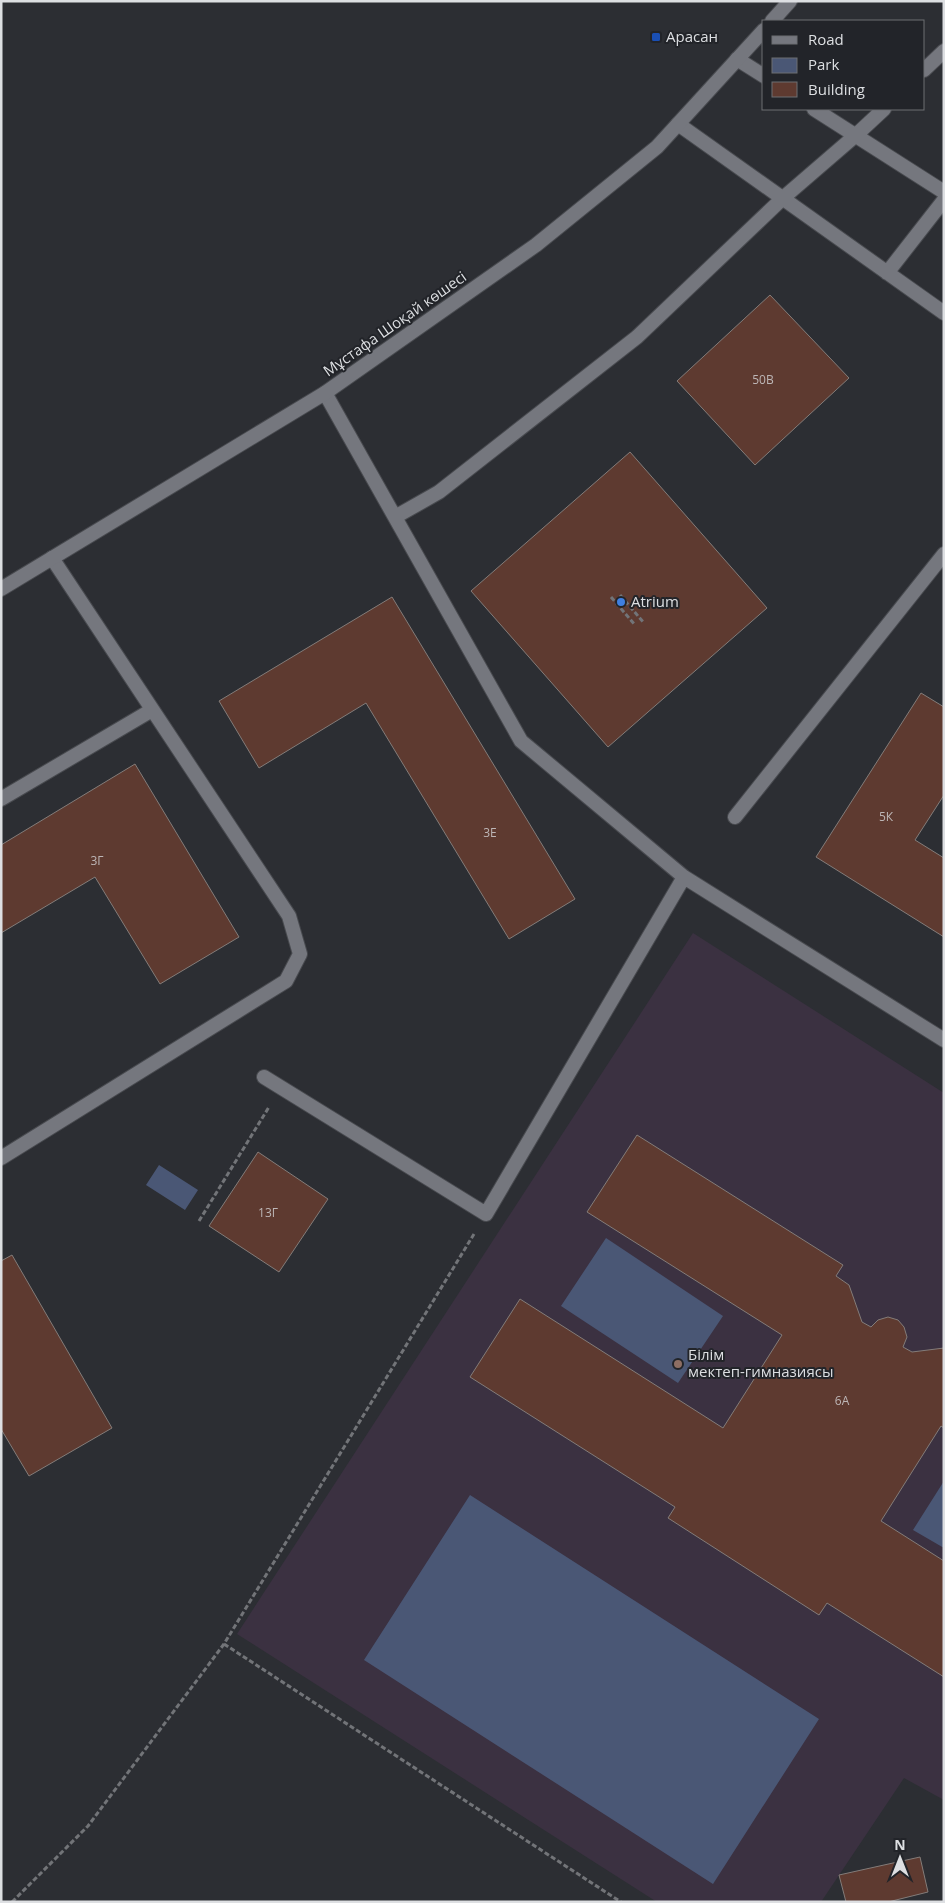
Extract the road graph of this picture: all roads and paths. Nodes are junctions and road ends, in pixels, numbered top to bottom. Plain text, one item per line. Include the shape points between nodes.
1 (790, 1) edge
2 (773, 20) edge
3 (762, 32) edge
4 (944, 51) edge
5 (737, 59) junction
6 (925, 69) edge
7 (762, 75) edge
8 (816, 110) edge
9 (883, 110) edge
10 (678, 124) junction
11 (856, 135) junction
12 (944, 192) edge
13 (782, 198) junction
14 (944, 200) edge
15 (888, 273) junction
16 (944, 313) edge
17 (326, 393) junction
18 (395, 517) junction
19 (944, 554) edge
20 (52, 558) junction
21 (1, 589) edge
22 (620, 595) dead end
23 (611, 597) dead end
24 (644, 623) dead end
25 (635, 625) dead end
26 (152, 710) junction
27 (1, 799) edge
28 (734, 817) dead end
29 (684, 877) junction
30 (944, 1040) edge
31 (264, 1077) dead end
32 (282, 1088) junction
33 (1, 1158) edge
34 (486, 1214) junction
35 (199, 1221) dead end
36 (224, 1644) junction
37 (12, 1902) edge
38 (622, 1902) edge

1 - 2 street
3 - 5 street, Мұстафа Шоқай көшесі
4 - 6 street
5 - 7 street
5 - 10 street, Мұстафа Шоқай көшесі
8 - 11 street
9 - 11 street
10 - 13 street
10 - 17 street, Мұстафа Шоқай көшесі via 657,147 536,245
11 - 12 street
11 - 13 street
13 - 15 street
13 - 18 street via 637,338 439,492
14 - 15 street
15 - 16 street
17 - 18 street
17 - 20 street, Мұстафа Шоқай көшесі
18 - 29 street via 521,741
19 - 28 street
20 - 21 street, Мұстафа Шоқай көшесі
20 - 26 street
22 - 24 path
23 - 25 path
26 - 27 street
26 - 33 street via 289,916 300,954 286,981
29 - 30 street
29 - 34 street
31 - 32 street
32 - 34 street
32 - 35 path
34 - 36 path
36 - 37 path via 88,1826
36 - 38 path

